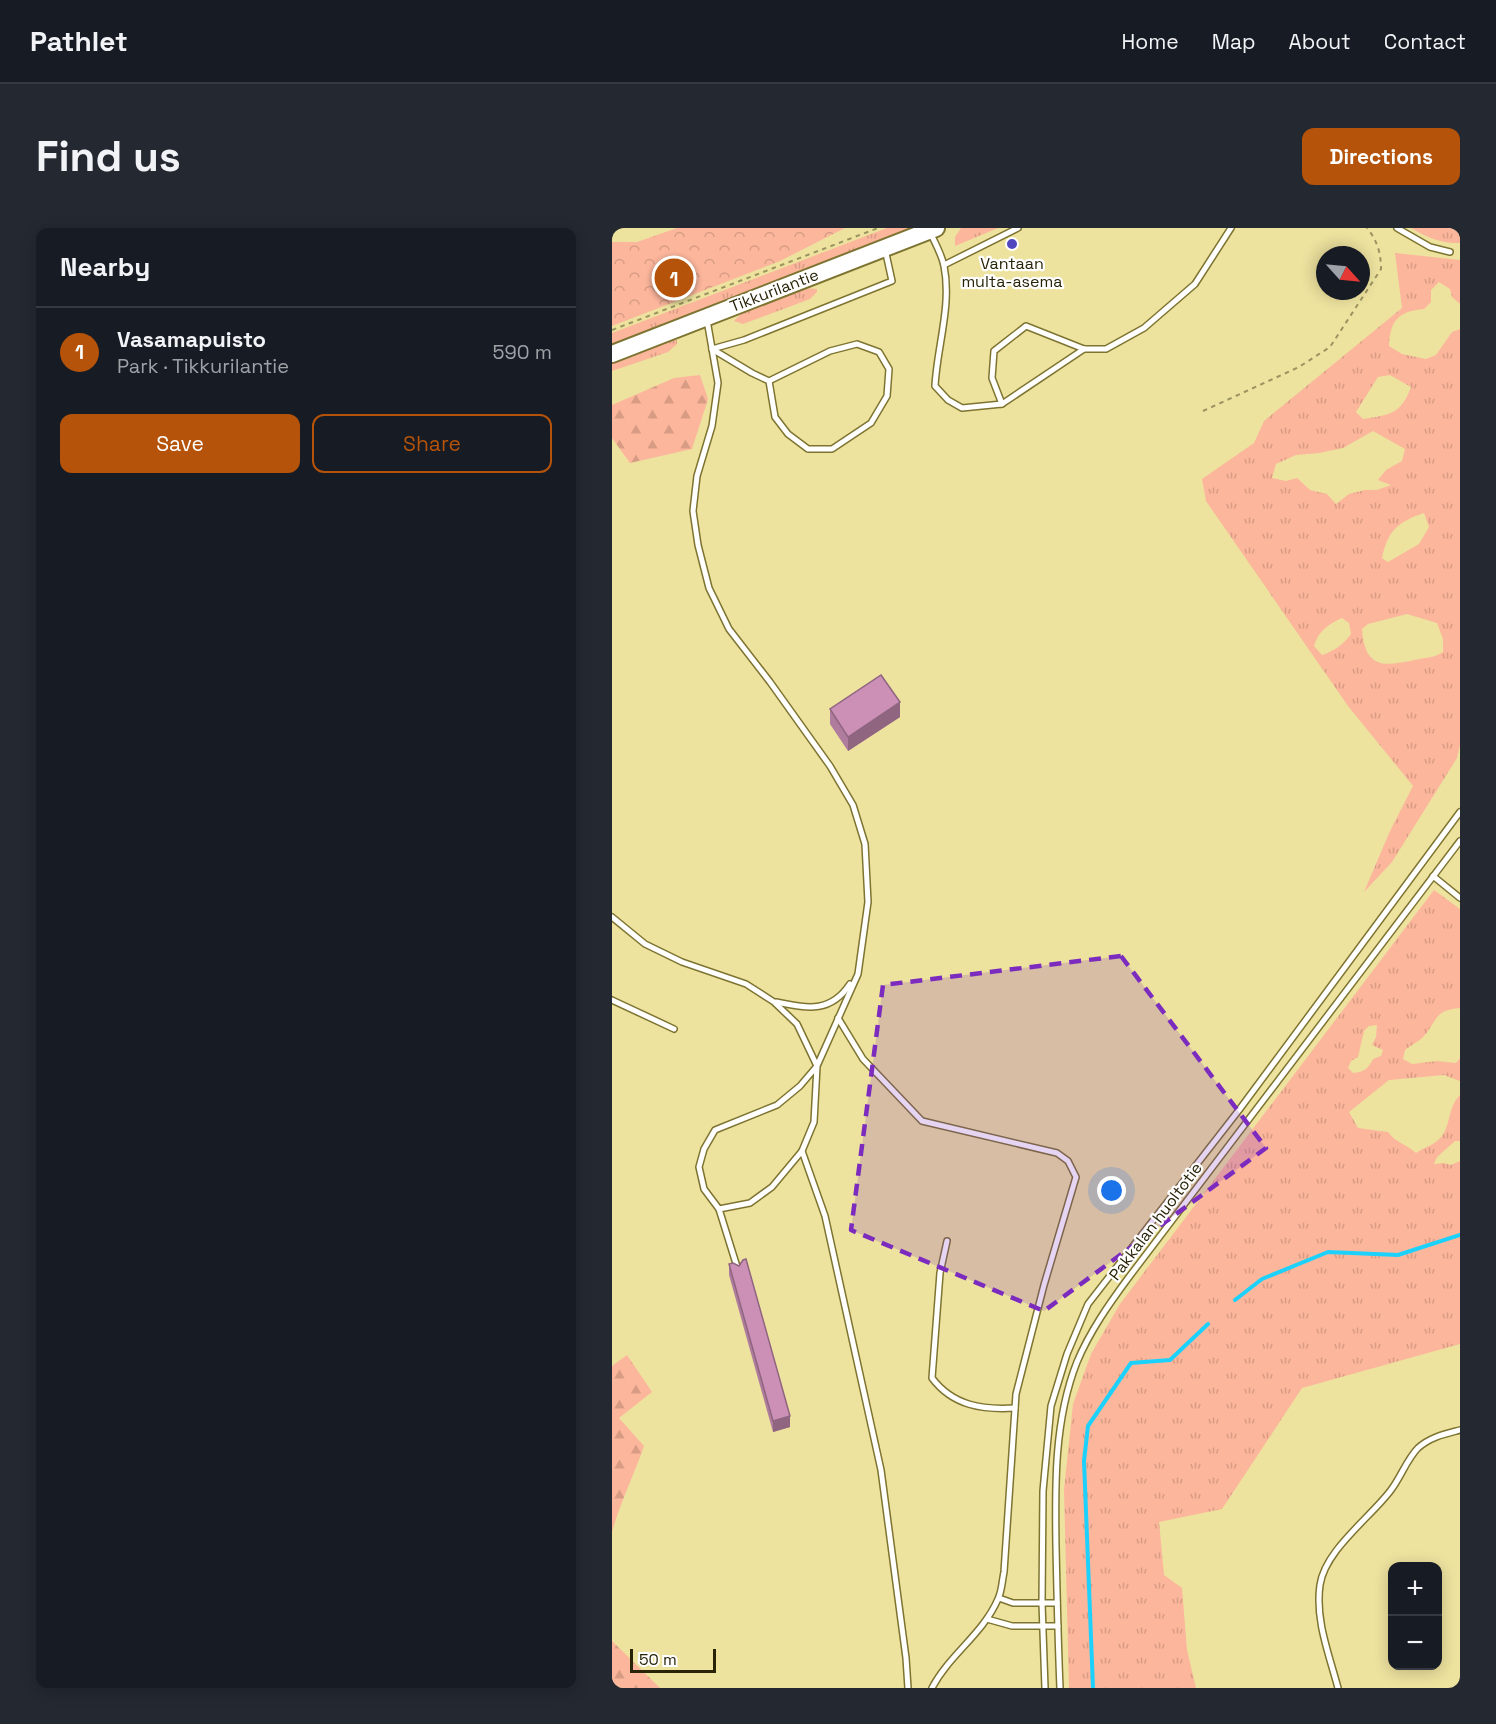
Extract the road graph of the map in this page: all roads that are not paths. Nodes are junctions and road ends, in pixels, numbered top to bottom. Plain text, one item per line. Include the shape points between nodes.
1 (1018, 228) edge
2 (1231, 228) edge
3 (1397, 228) edge
4 (933, 229) edge
5 (885, 248) junction
6 (1450, 252) dead end
7 (944, 265) junction
8 (706, 316) junction
9 (712, 349) junction
10 (1084, 350) junction
11 (612, 354) edge
12 (770, 381) junction
13 (1002, 404) junction
14 (1460, 812) edge
15 (1460, 841) edge
16 (1433, 876) junction
17 (1460, 898) edge
18 (612, 917) edge
19 (858, 974) junction
20 (612, 1000) edge
21 (774, 1002) junction
22 (838, 1018) junction
23 (674, 1029) dead end
24 (817, 1066) junction
25 (801, 1151) junction
26 (719, 1209) junction
27 (947, 1241) dead end
28 (738, 1272) edge
29 (1015, 1408) junction
30 (1460, 1430) edge
31 (999, 1598) junction
32 (1042, 1603) junction
33 (1057, 1603) junction
34 (987, 1619) junction
35 (1043, 1626) junction
36 (1058, 1626) junction
37 (908, 1688) edge
38 (932, 1688) edge
39 (1045, 1688) edge
40 (1060, 1688) edge
41 (1338, 1688) edge

1 - 7 lane
2 - 10 lane via 1195,284 1144,328 1106,349
3 - 6 lane via 1430,248
4 - 5 main road, Tikkurilantie
4 - 7 lane
5 - 8 main road, Tikkurilantie
5 - 9 lane via 892,281
7 - 13 lane via 946,298 936,386 962,408
8 - 9 lane
8 - 11 main road, Tikkurilantie
9 - 12 lane
9 - 19 lane via 718,383 712,426 696,476 693,511 698,545 709,588 729,629 830,766 853,805 865,844 868,902
10 - 13 lane
10 - 13 lane via 1026,326 994,351 992,378
12 - 12 lane via 830,351 856,344 879,352 889,369 887,396 871,423 832,449 808,449 788,434 775,417
14 - 32 lane via 1239,1110 1088,1304 1051,1406 1043,1491
15 - 16 lane, Pakkalan huoltotie
16 - 17 lane
16 - 33 lane, Pakkalan huoltotie via 1090,1334 1070,1384 1059,1445
18 - 21 lane via 645,944 682,962 746,984
19 - 21 lane via 842,996 825,1006 807,1008
19 - 22 lane
20 - 23 lane
21 - 24 lane via 797,1024
22 - 24 lane
22 - 29 lane via 862,1059 922,1121 1057,1153 1068,1161 1076,1177 1041,1296
24 - 25 lane via 814,1122
24 - 26 lane via 777,1105 715,1130 699,1167 704,1189
25 - 26 lane via 772,1187 750,1203
25 - 37 lane via 825,1216 880,1470
26 - 28 lane
27 - 29 lane via 939,1274 932,1378 942,1391 962,1401 990,1409
29 - 31 lane
30 - 41 lane via 1432,1438 1418,1449 1388,1495 1346,1539 1320,1582 1320,1623
31 - 32 lane via 1013,1603
31 - 34 lane
32 - 33 lane
32 - 35 lane
33 - 36 lane, Pakkalan huoltotie
34 - 35 lane via 1012,1626
34 - 38 lane via 939,1674
35 - 36 lane
35 - 39 lane
36 - 40 lane, Pakkalan huoltotie

